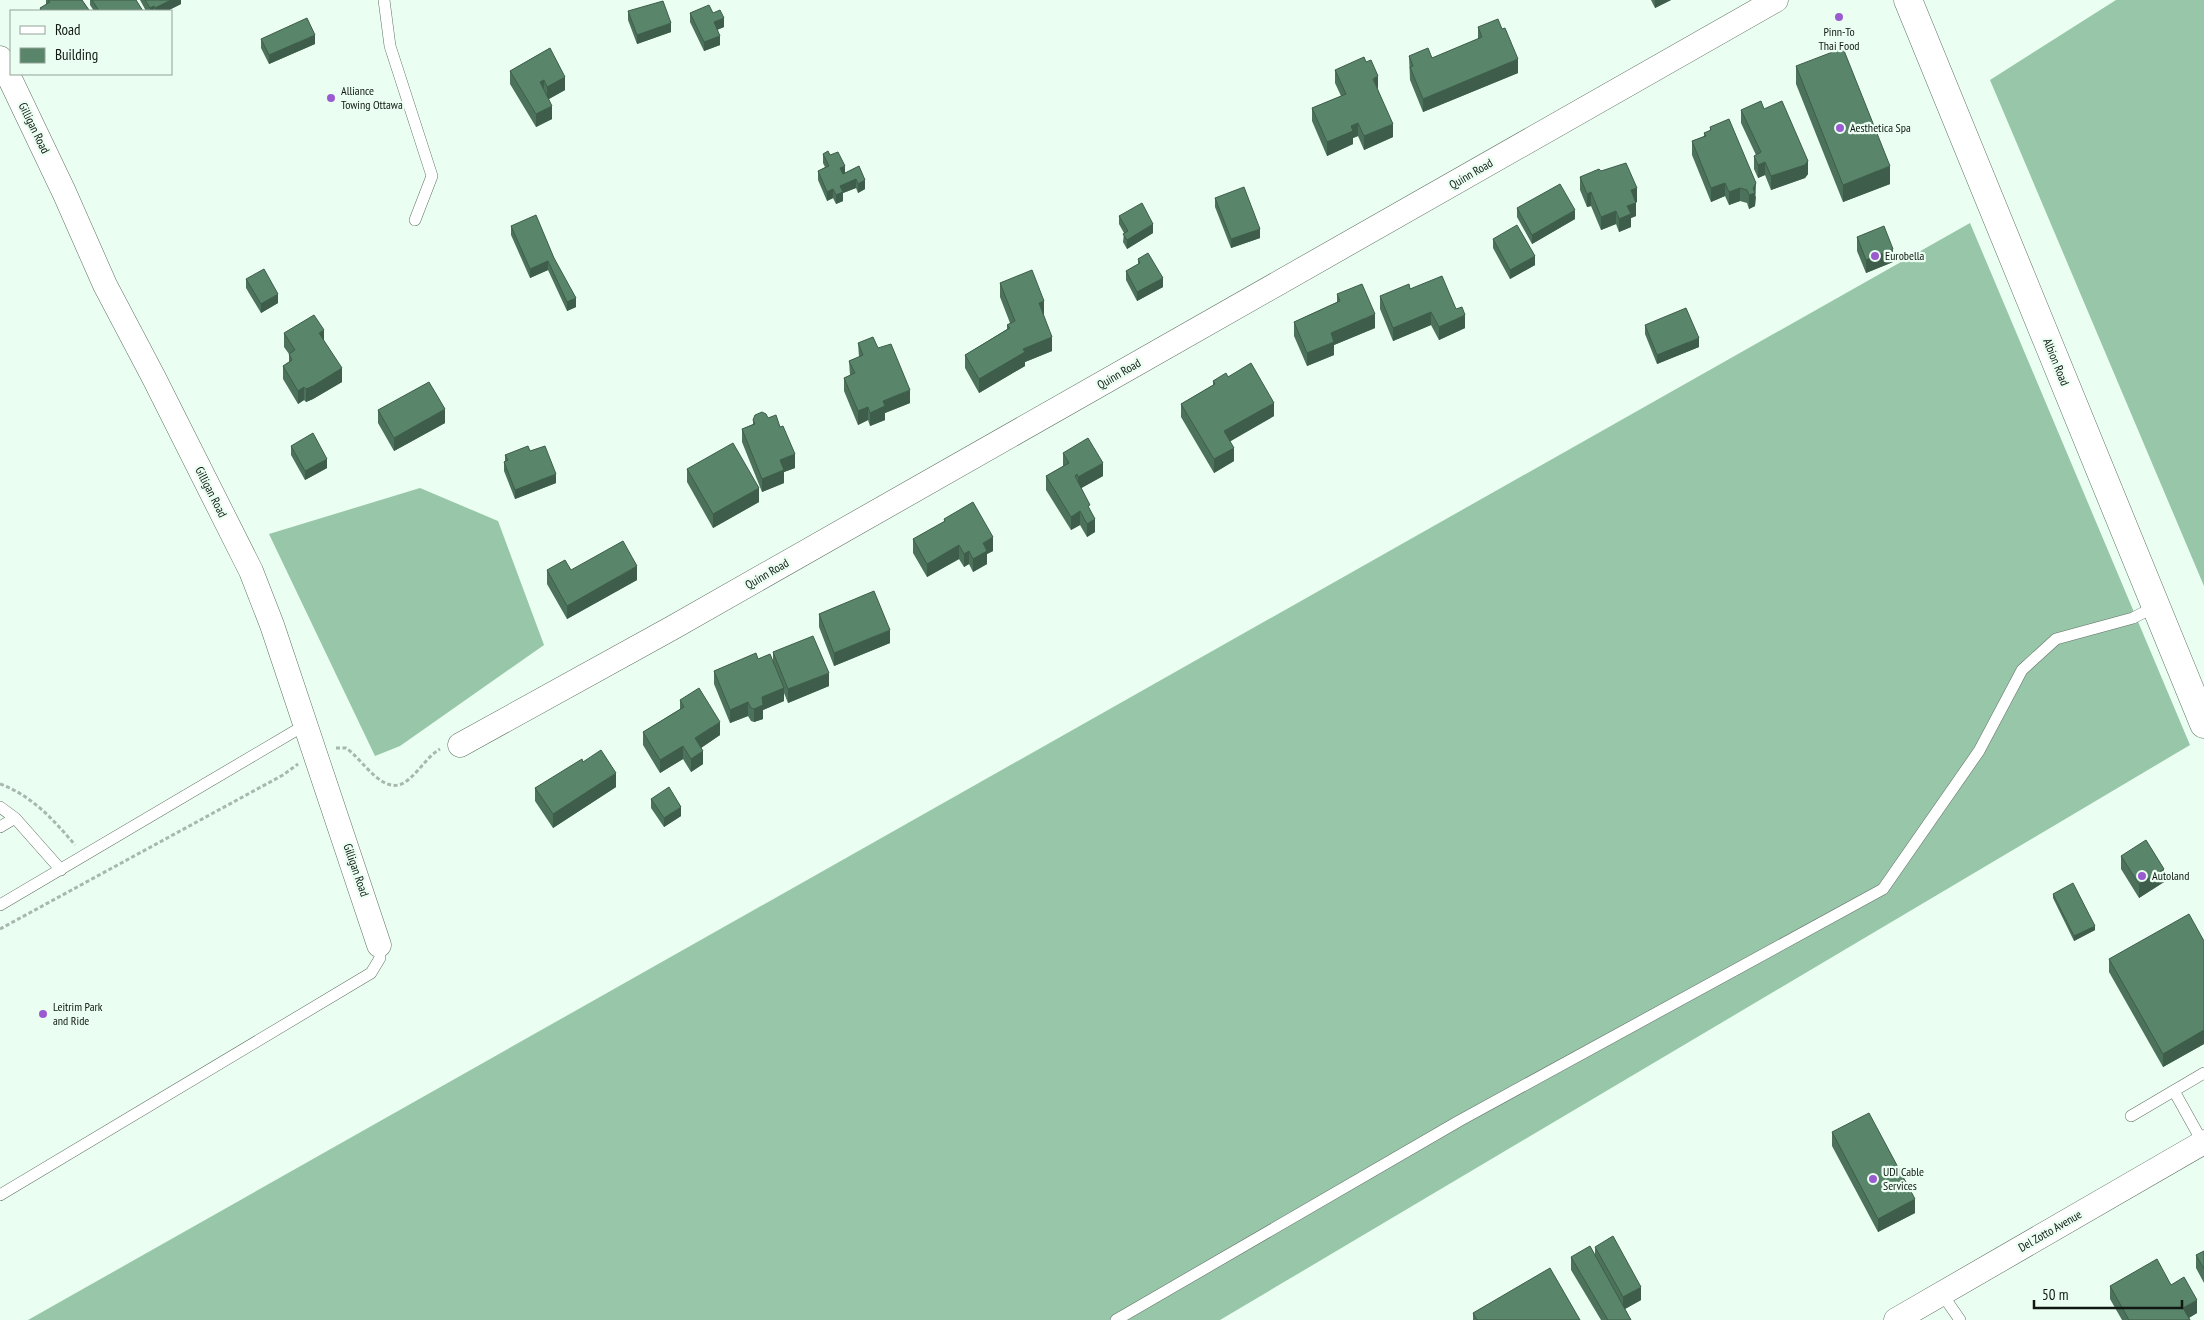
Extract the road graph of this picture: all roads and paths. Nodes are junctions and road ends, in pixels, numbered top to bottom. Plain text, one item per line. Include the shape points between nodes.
1 (384, 0) edge
2 (1776, 0) edge
3 (1908, 0) edge
4 (0, 58) edge
5 (414, 220) dead end
6 (2156, 606) junction
7 (2204, 724) edge
8 (305, 725) junction
9 (460, 745) joint
10 (332, 749) dead end
11 (297, 764) dead end
12 (0, 806) edge
13 (15, 818) junction
14 (0, 827) edge
15 (61, 870) junction
16 (0, 905) edge
17 (0, 929) edge
18 (379, 944) joint
19 (2204, 1073) edge
20 (2174, 1091) junction
21 (2131, 1116) dead end
22 (2203, 1142) edge
23 (0, 1195) edge
24 (1942, 1294) junction
25 (1116, 1320) edge
26 (1896, 1320) edge
27 (1960, 1320) edge

1 - 5 lane via 390,46 432,176
2 - 9 street, Quinn Road via 672,628
3 - 6 main road, Albion Road
4 - 8 street, Gilligan Road via 105,285 251,571
6 - 7 main road, Albion Road
6 - 25 lane via 2133,618 2056,639 2022,670 1979,751 1884,889 1459,1121
8 - 15 lane
8 - 18 street, Gilligan Road
9 - 10 path via 438,749 398,786 380,780 346,748
11 - 17 path via 283,775
12 - 13 lane
13 - 14 lane
13 - 15 lane
15 - 16 lane
18 - 23 lane via 380,958 371,973
19 - 20 lane
20 - 21 lane
20 - 22 lane
22 - 24 street, Del Zotto Avenue
24 - 26 street, Del Zotto Avenue
24 - 27 lane

